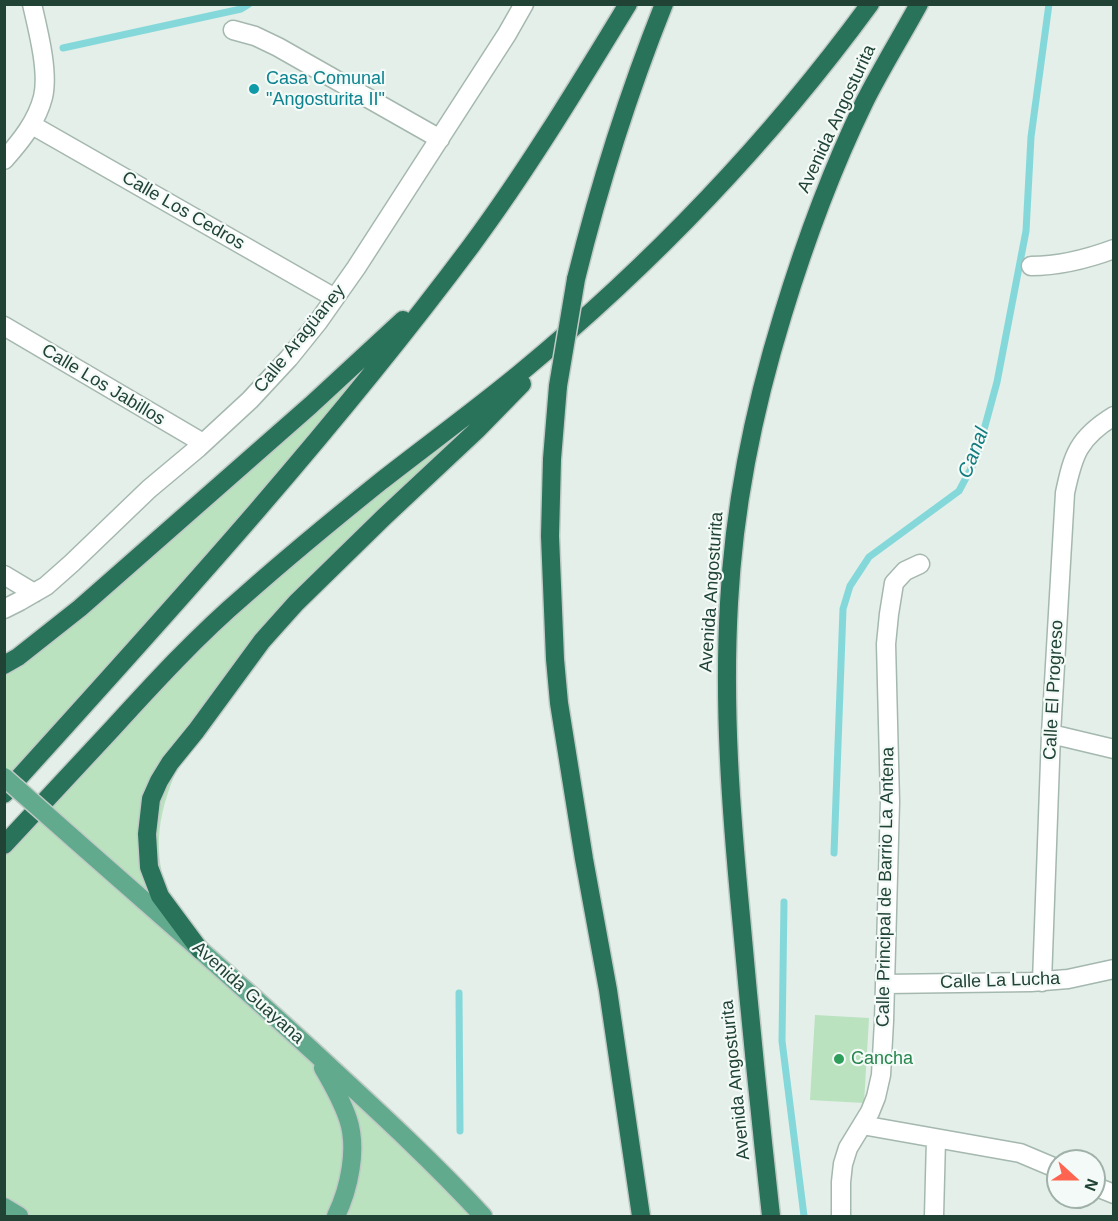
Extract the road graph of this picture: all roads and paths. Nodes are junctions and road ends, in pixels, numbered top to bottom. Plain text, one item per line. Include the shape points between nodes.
1 (32, 4) edge
2 (524, 4) edge
3 (628, 4) edge
4 (664, 4) edge
5 (870, 4) edge
6 (920, 4) edge
7 (233, 30) dead end
8 (32, 125) junction
9 (440, 139) junction
10 (4, 160) edge
11 (1113, 249) edge
12 (1031, 266) dead end
13 (444, 282) junction
14 (335, 298) junction
15 (589, 313) junction
16 (4, 326) edge
17 (1113, 416) edge
18 (203, 443) junction
19 (920, 564) dead end
20 (4, 575) edge
21 (34, 593) junction
22 (4, 609) edge
23 (4, 665) edge
24 (1051, 734) junction
25 (1113, 749) edge
26 (4, 777) edge
27 (4, 794) edge
28 (4, 845) edge
29 (200, 950) junction
30 (1113, 969) edge
31 (1042, 981) junction
32 (885, 984) junction
33 (313, 1051) junction
34 (862, 1125) junction
35 (936, 1139) junction
36 (1046, 1164) edge
37 (4, 1207) edge
38 (19, 1216) edge
39 (336, 1216) edge
40 (483, 1216) edge
41 (641, 1216) edge
42 (771, 1216) edge
43 (841, 1216) edge
44 (934, 1216) edge

1 - 8 street via 45,81
2 - 9 street, Calle Aragüaney
3 - 13 highway via 533,158
4 - 41 highway, bridge via 616,134 576,279 558,386 550,536 559,703 608,990
5 - 15 highway via 806,89 739,165
6 - 42 highway, Avenida Angosturita via 865,102 810,228 767,366 748,446 737,518 728,611 728,750
7 - 9 street via 278,47
8 - 10 street
8 - 14 street, Calle Los Cedros
9 - 14 street, Calle Aragüaney
11 - 12 street via 1055,265
13 - 23 highway via 80,608
13 - 27 highway via 222,552
14 - 18 street, Calle Aragüaney via 289,358
15 - 28 highway via 520,374 292,553 241,598 144,694
15 - 29 highway via 477,430 296,603 262,642 159,780 151,799 149,867 160,896
16 - 18 street, Calle Los Jabillos
17 - 24 street, Calle El Progreso via 1077,449 1070,467
18 - 21 street, Calle Aragüaney
19 - 32 street, Calle Principal de Barrio La Antena via 894,583 886,644 890,802
20 - 21 street
21 - 22 street, Calle Aragüaney
24 - 25 street
24 - 31 street, Calle El Progreso
26 - 29 main road, Avenida Guayana, bridge
29 - 33 main road, Avenida Guayana
30 - 31 street, Calle La Lucha via 1068,980
31 - 32 street, Calle La Lucha
32 - 34 street, Calle Principal de Barrio La Antena via 880,1075 876,1097
33 - 39 main road via 349,1122 350,1172
33 - 40 main road, Avenida Guayana
34 - 35 street
34 - 43 street, Calle Principal de Barrio La Antena via 843,1164
35 - 36 street via 1020,1153
35 - 44 street
37 - 38 main road

